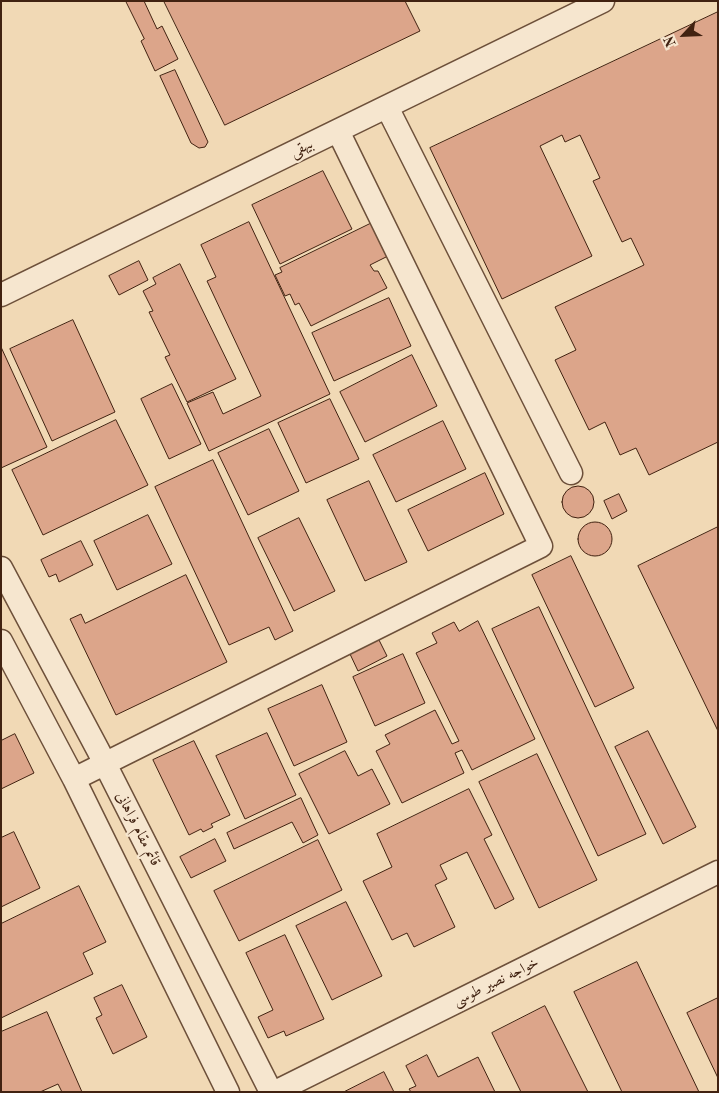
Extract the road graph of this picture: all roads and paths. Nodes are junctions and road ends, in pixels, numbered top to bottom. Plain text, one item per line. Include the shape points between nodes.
1 (603, 1) edge
2 (386, 107) junction
3 (338, 131) junction
4 (1, 295) edge
5 (571, 473) dead end
6 (1, 568) edge
7 (1, 641) edge
8 (105, 764) junction
9 (74, 779) junction
10 (718, 872) edge
11 (228, 1092) edge
12 (271, 1092) edge
13 (275, 1092) edge

1 - 2 street, بیهقی
2 - 3 street, بیهقی
2 - 5 street
3 - 4 street, بیهقی
3 - 8 street via 541,546
6 - 8 street, قائم مقام فراهانی
7 - 9 street
8 - 9 street
8 - 12 street, قائم مقام فراهانی
9 - 11 street
10 - 13 street, خواجه نصیر طوسی

